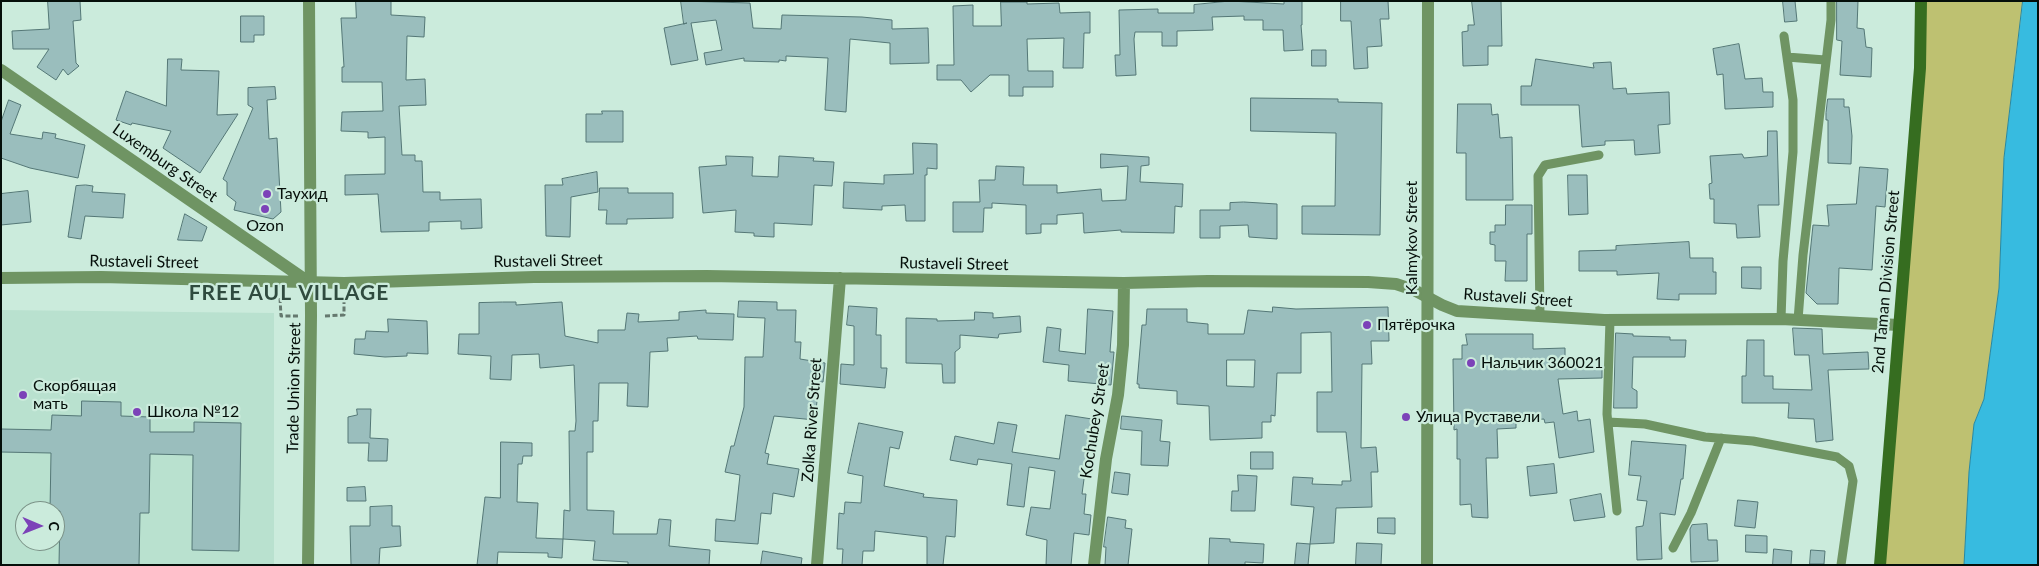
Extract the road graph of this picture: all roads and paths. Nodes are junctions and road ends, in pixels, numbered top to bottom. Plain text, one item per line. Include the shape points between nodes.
1 (309, 1) edge
2 (1428, 1) edge
3 (1831, 1) edge
4 (1921, 1) edge
5 (1784, 36) dead end
6 (1788, 57) junction
7 (1825, 60) junction
8 (1, 70) edge
9 (1598, 155) dead end
10 (1, 278) edge
11 (840, 278) junction
12 (310, 282) junction
13 (1124, 283) junction
14 (344, 296) dead end
15 (280, 298) dead end
16 (1428, 298) junction
17 (299, 316) dead end
18 (324, 316) dead end
19 (1540, 316) junction
20 (1781, 319) junction
21 (1610, 320) junction
22 (1798, 320) junction
23 (1899, 325) junction
24 (1608, 422) junction
25 (1721, 438) junction
26 (1617, 511) dead end
27 (1673, 548) dead end
28 (308, 565) edge
29 (817, 565) edge
30 (1094, 565) edge
31 (1427, 565) edge
32 (1841, 565) edge
33 (1880, 565) edge

1 - 12 street, Trade Union Street
2 - 16 street, Kalmykov Street
3 - 7 lane
4 - 23 main road, 2nd Taman Division Street via 1920,68
5 - 6 lane
6 - 7 lane
6 - 20 lane via 1793,100 1793,152
7 - 22 lane
8 - 12 street, Luxemburg Street
9 - 19 lane via 1546,165 1538,176
10 - 12 street, Rustaveli Street
11 - 12 street, Rustaveli Street via 697,276
11 - 13 street, Rustaveli Street
11 - 29 street, Zolka River Street
12 - 28 street, Trade Union Street
13 - 16 street, Rustaveli Street via 1208,280 1368,282 1396,284
13 - 30 street, Kochubey Street via 1118,395 1106,459
14 - 18 path via 344,316
15 - 17 path via 281,316
16 - 19 street, Rustaveli Street via 1457,311
16 - 31 street, Kalmykov Street
19 - 21 street, Rustaveli Street
20 - 21 street, Rustaveli Street
20 - 22 street, Rustaveli Street
21 - 24 lane
22 - 23 street, Rustaveli Street
23 - 33 main road, 2nd Taman Division Street
24 - 25 lane via 1645,424
24 - 26 lane
25 - 27 lane
25 - 32 lane via 1837,457 1849,466 1853,481

